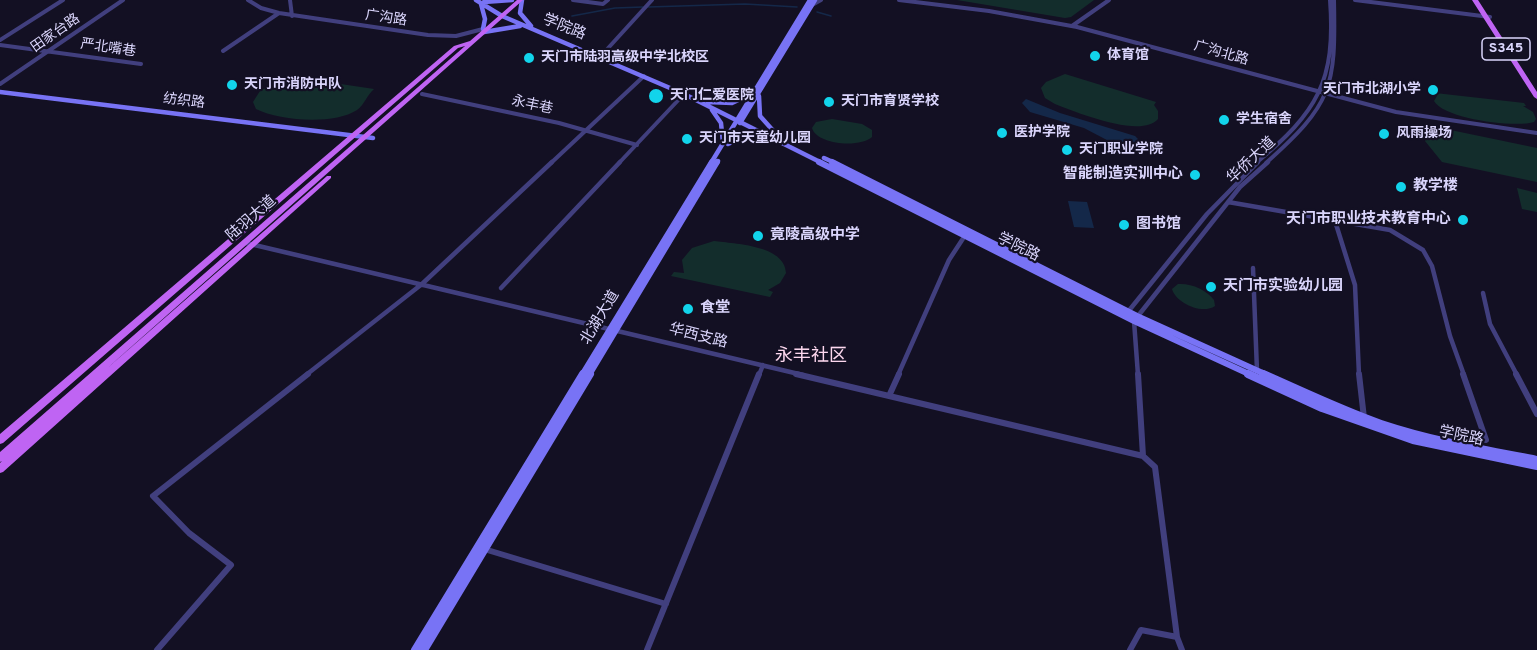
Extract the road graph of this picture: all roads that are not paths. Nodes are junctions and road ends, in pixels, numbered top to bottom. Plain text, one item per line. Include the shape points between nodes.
1 (63, 0) edge
2 (123, 0) edge
3 (248, 0) edge
4 (290, 0) edge
5 (476, 0) edge
6 (512, 0) edge
7 (520, 0) edge
8 (573, 0) edge
9 (608, 0) edge
10 (652, 0) edge
11 (821, 0) edge
12 (899, 0) edge
13 (918, 0) edge
14 (1108, 0) edge
15 (1332, 0) edge
16 (1355, 0) edge
17 (1365, 0) edge
18 (1475, 0) edge
19 (1480, 0) edge
20 (482, 2) edge
21 (810, 2) edge
22 (279, 14) junction
23 (502, 15) junction
24 (292, 16) junction
25 (1487, 16) junction
26 (1071, 25) junction
27 (529, 27) junction
28 (484, 31) junction
29 (452, 36) junction
30 (0, 40) edge
31 (469, 42) junction
32 (0, 45) edge
33 (456, 47) junction
34 (50, 51) junction
35 (223, 51) dead end
36 (601, 56) junction
37 (141, 64) dead end
38 (644, 76) junction
39 (0, 84) edge
40 (1537, 88) edge
41 (757, 91) junction
42 (0, 92) edge
43 (1323, 93) junction
44 (422, 94) junction
45 (684, 94) junction
46 (1537, 98) edge
47 (707, 103) junction
48 (740, 119) junction
49 (586, 130) junction
50 (1537, 131) edge
51 (776, 136) junction
52 (363, 137) junction
53 (726, 143) junction
54 (637, 145) junction
55 (1227, 202) junction
56 (1335, 221) junction
57 (964, 237) junction
58 (250, 244) junction
59 (1253, 268) dead end
60 (422, 284) junction
61 (501, 288) dead end
62 (1483, 293) dead end
63 (1127, 314) junction
64 (1136, 318) junction
65 (614, 329) junction
66 (763, 365) junction
67 (1257, 371) junction
68 (889, 396) junction
69 (1537, 414) edge
70 (1364, 418) junction
71 (0, 440) edge
72 (1486, 440) dead end
73 (0, 450) edge
74 (1143, 456) junction
75 (0, 458) edge
76 (1537, 460) edge
77 (1537, 466) edge
78 (0, 469) edge
79 (482, 548) junction
80 (666, 604) junction
81 (1177, 637) junction
82 (158, 650) edge
83 (415, 650) edge
84 (424, 650) edge
85 (647, 650) edge
86 (1130, 650) edge
87 (1182, 650) edge

1 - 30 street
2 - 34 street, 田家台路
3 - 22 street, 广沟路
4 - 24 street
5 - 20 main road, 学院路
6 - 20 main road
7 - 23 main road, 陆羽大道
7 - 27 main road via 520,13
8 - 9 street via 603,4
10 - 36 street
11 - 21 street
12 - 26 street, 广沟北路
13 - 26 street, 广沟北路
14 - 26 street
15 - 43 street, 华侨大道 via 1336,40
16 - 25 street
17 - 25 street
18 - 25 main road, S345
19 - 25 main road, S345
20 - 23 main road, 学院路
20 - 28 main road
21 - 41 main road, 北湖大道
22 - 24 street, 广沟路
22 - 35 street
23 - 27 main road, 学院路
23 - 28 main road, 陆羽大道
24 - 29 street, 广沟路
25 - 40 main road, S345
25 - 46 main road, S345
26 - 43 street, 广沟北路
27 - 28 main road
27 - 36 main road, 学院路
28 - 29 street, 广沟路
28 - 31 main road, 陆羽大道
28 - 44 main road via 483,39
28 - 52 main road, 陆羽大道
29 - 33 street via 458,40
31 - 33 main road
31 - 52 main road, 陆羽大道
32 - 34 street, 严北嘴巷
33 - 52 main road
34 - 37 street, 严北嘴巷
34 - 39 street, 田家台路
36 - 38 main road, 学院路
36 - 47 main road, 学院路
38 - 45 main road, 学院路
38 - 49 street
41 - 47 main road via 732,104
41 - 48 main road, 北湖大道
41 - 51 main road via 759,113
42 - 52 main road, 纺织路
43 - 50 street, 广沟北路 via 1442,121
43 - 55 street, 华侨大道 via 1303,130
43 - 63 street, 华侨大道 via 1298,126 1235,182
44 - 49 street, 永丰巷
44 - 52 main road
45 - 47 main road, 学院路
45 - 54 street
47 - 48 main road, 学院路
47 - 53 main road via 720,119
48 - 51 main road, 学院路
48 - 53 main road, 北湖大道
49 - 54 street, 永丰巷
49 - 60 street
51 - 53 main road via 751,136
51 - 57 main road, 学院路
51 - 63 main road, 学院路
52 - 58 main road, 陆羽大道
52 - 71 main road
52 - 73 main road, 陆羽大道
53 - 65 main road, 北湖大道
54 - 61 street
55 - 56 street
55 - 64 street, 华侨大道
56 - 70 street via 1354,285
56 - 72 street via 1394,231 1426,253
57 - 63 main road, 学院路
57 - 68 street
58 - 60 street, 华西支路
58 - 75 main road, 陆羽大道
58 - 78 main road
59 - 67 street
60 - 65 street, 华西支路
60 - 82 street via 153,496 189,533 231,565
62 - 69 street via 1490,324
63 - 64 main road, 学院路
64 - 67 main road, 学院路
64 - 74 street
64 - 77 main road, 学院路 via 1367,426 1445,448
65 - 66 street, 华西支路
65 - 79 main road, 北湖大道
66 - 68 street, 华西支路
66 - 80 street
67 - 70 main road, 学院路
68 - 74 street, 华西支路
70 - 76 main road, 学院路 via 1442,441
74 - 81 street via 1155,467
79 - 80 street
79 - 83 main road, 北湖大道
79 - 84 main road, 北湖大道
80 - 85 street
81 - 86 street via 1141,630
81 - 87 street

